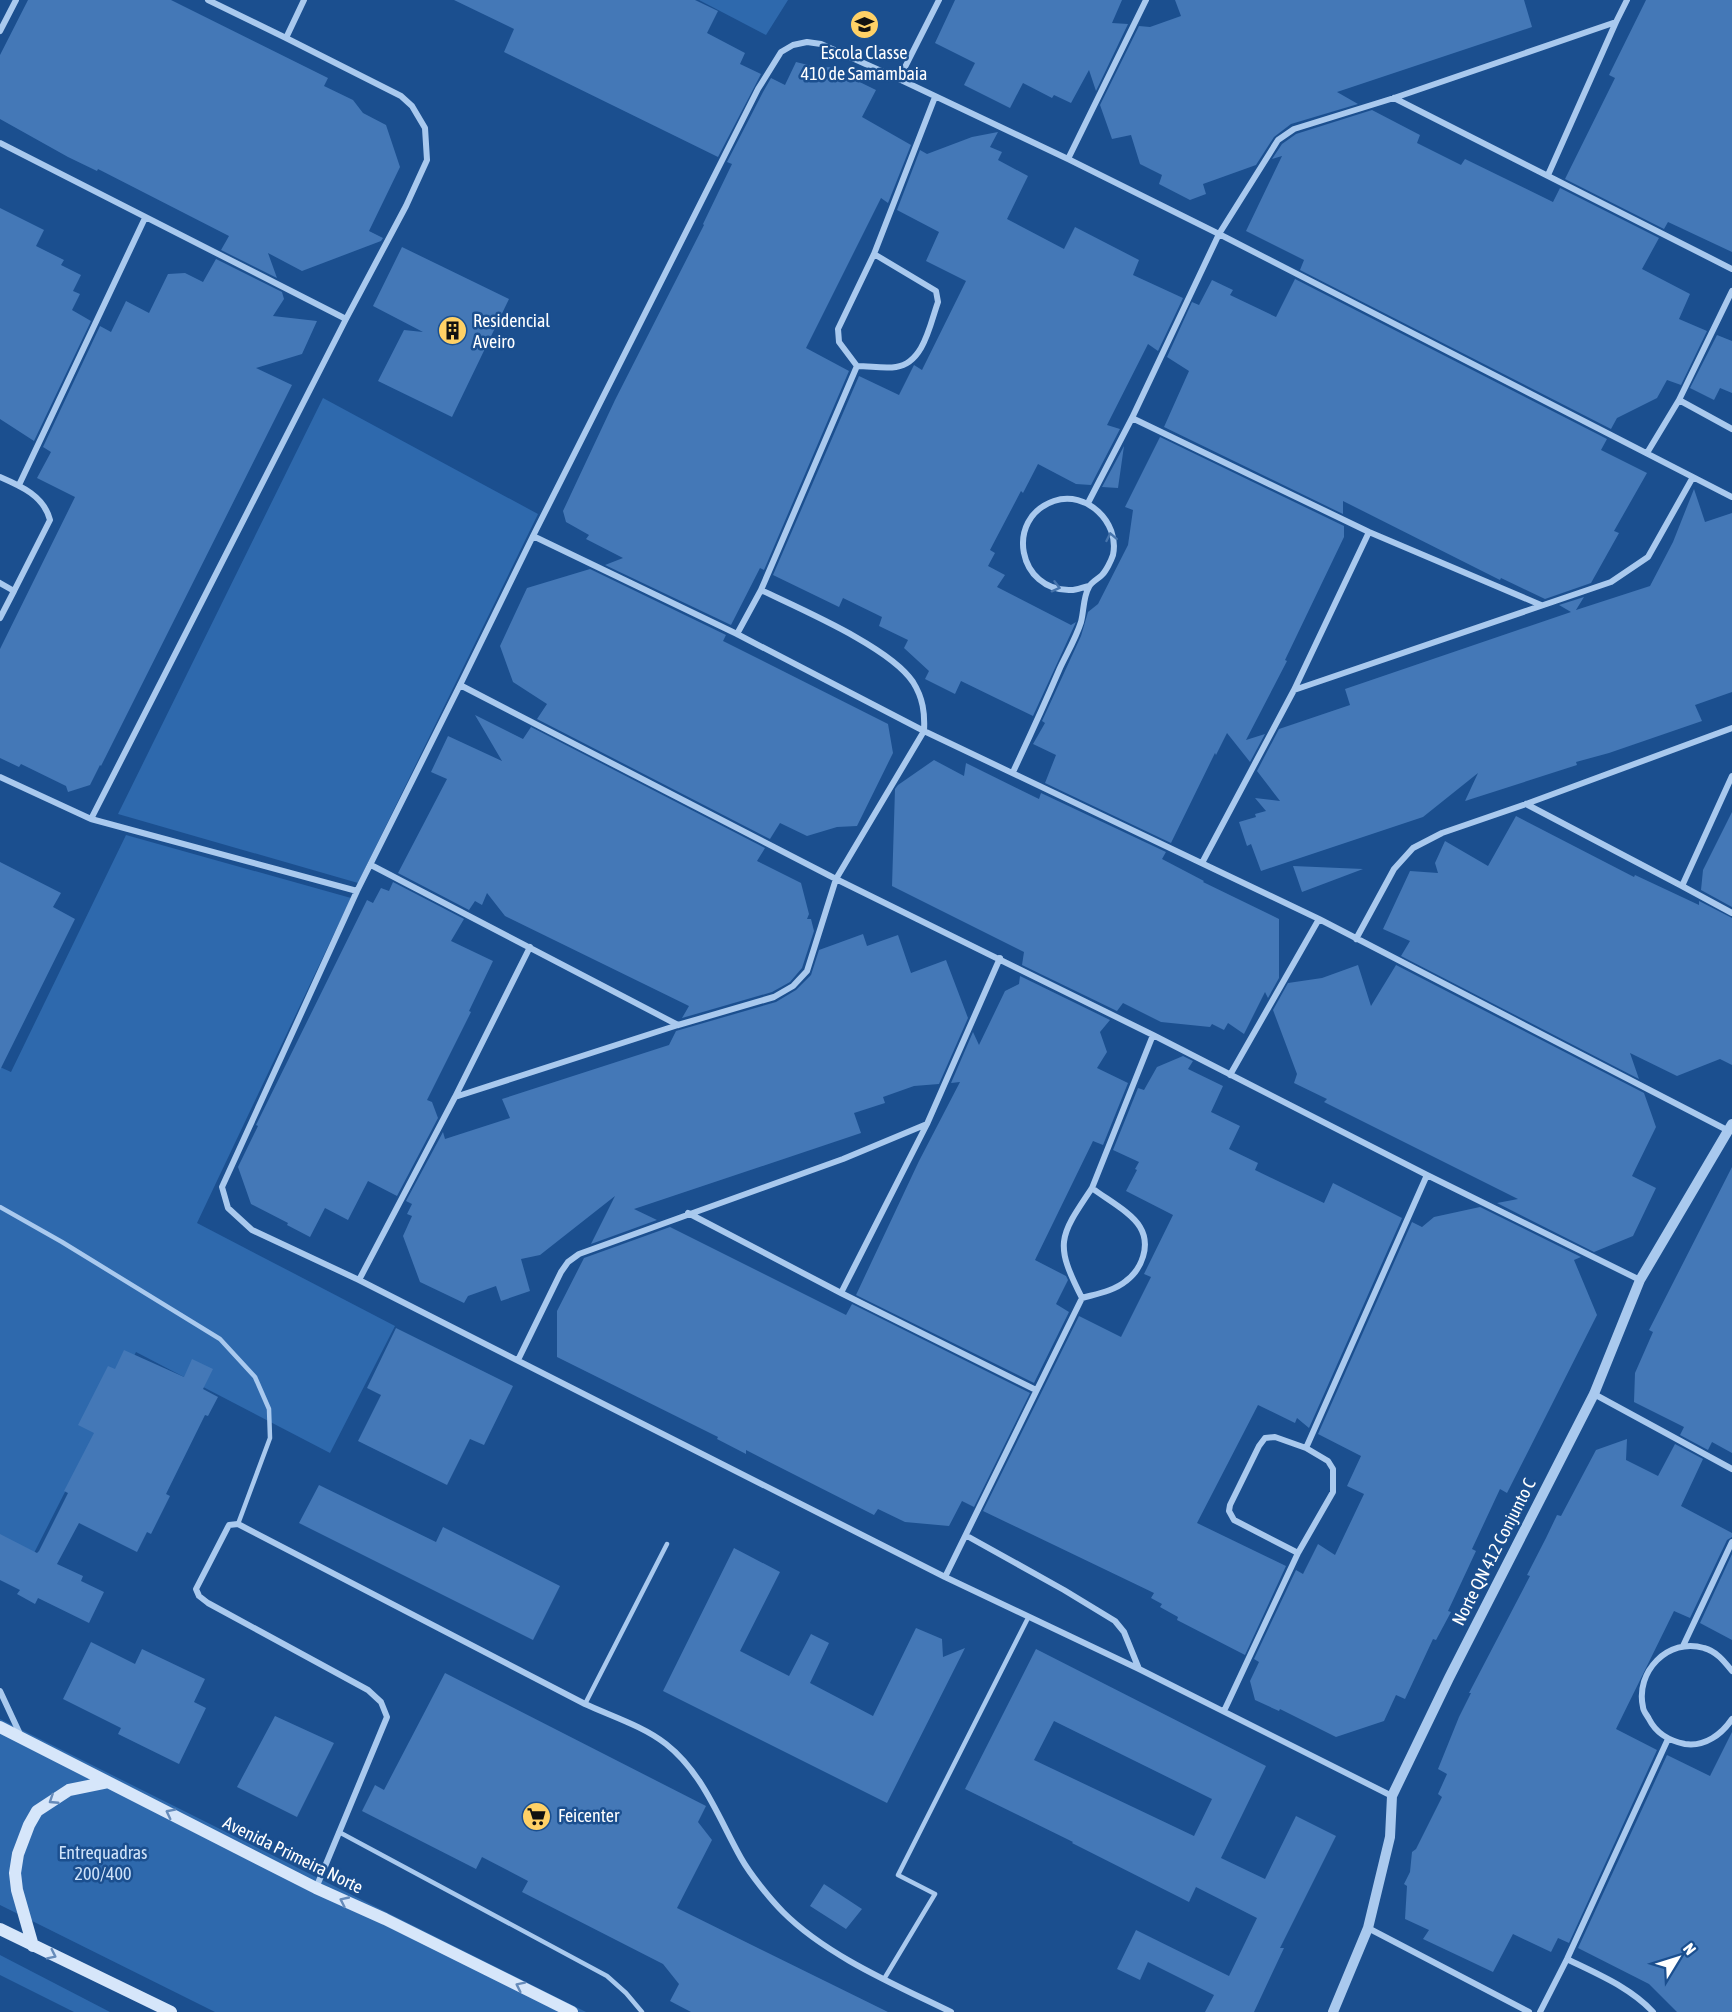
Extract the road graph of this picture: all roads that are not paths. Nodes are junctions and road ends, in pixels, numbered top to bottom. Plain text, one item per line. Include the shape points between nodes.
1 (16, 0) edge
2 (208, 0) edge
3 (304, 0) edge
4 (939, 0) edge
5 (1146, 0) edge
6 (1628, 0) edge
7 (1616, 22) junction
8 (0, 31) edge
9 (286, 38) junction
10 (899, 79) junction
11 (935, 97) junction
12 (1394, 98) junction
13 (0, 143) edge
14 (1068, 159) junction
15 (1548, 176) junction
16 (145, 218) junction
17 (1219, 234) junction
18 (873, 254) junction
19 (1732, 268) edge
20 (1732, 291) edge
21 (346, 319) junction
22 (857, 366) junction
23 (1679, 400) junction
24 (1132, 418) junction
25 (1732, 429) edge
26 (1647, 453) junction
27 (0, 477) edge
28 (1693, 477) junction
29 (19, 485) junction
30 (1732, 496) edge
31 (1088, 503) junction
32 (1369, 531) junction
33 (533, 536) junction
34 (0, 583) edge
35 (1089, 586) junction
36 (761, 590) junction
37 (14, 591) junction
38 (1541, 606) junction
39 (0, 618) edge
40 (737, 634) junction
41 (460, 685) junction
42 (1294, 690) junction
43 (1732, 728) edge
44 (924, 731) junction
45 (1013, 772) junction
46 (1732, 776) edge
47 (0, 777) edge
48 (1526, 804) junction
49 (91, 819) junction
50 (1202, 863) junction
51 (371, 865) junction
52 (836, 879) junction
53 (1682, 886) junction
54 (357, 891) junction
55 (1732, 913) edge
56 (1319, 920) junction
57 (1356, 939) junction
58 (530, 947) junction
59 (1000, 958) junction
60 (678, 1025) junction
61 (1153, 1035) junction
62 (1230, 1075) junction
63 (455, 1097) junction
64 (927, 1124) junction
65 (1729, 1127) edge
66 (1427, 1175) junction
67 (1092, 1188) junction
68 (0, 1208) edge
69 (688, 1213) junction
70 (359, 1280) junction
71 (1640, 1280) junction
72 (841, 1293) junction
73 (1082, 1298) junction
74 (518, 1360) junction
75 (1036, 1390) junction
76 (1594, 1394) junction
77 (1306, 1448) junction
78 (1732, 1469) edge
79 (238, 1524) junction
80 (967, 1536) junction
81 (1732, 1542) edge
82 (667, 1544) dead end
83 (1298, 1553) junction
84 (945, 1577) junction
85 (1028, 1618) junction
86 (1683, 1646) junction
87 (1138, 1669) junction
88 (1732, 1671) edge
89 (0, 1691) edge
90 (585, 1704) junction
91 (1224, 1711) junction
92 (1732, 1719) edge
93 (0, 1727) edge
94 (21, 1738) junction
95 (1668, 1739) junction
96 (108, 1782) junction
97 (1392, 1796) junction
98 (339, 1832) junction
99 (316, 1888) junction
100 (1368, 1928) junction
101 (0, 1929) edge
102 (33, 1946) junction
103 (1567, 1959) junction
104 (884, 1979) junction
105 (171, 2012) edge
106 (572, 2012) edge
107 (642, 2012) edge
108 (951, 2012) edge
109 (1333, 2012) edge
110 (1529, 2012) edge
111 (1540, 2012) edge
112 (1653, 2012) edge

1 - 8 street
2 - 9 street
3 - 9 street
4 - 10 street
5 - 14 street
6 - 7 street
7 - 12 street
7 - 15 street
9 - 21 street via 401,96 425,128 427,160
10 - 11 street
10 - 33 street via 821,44 799,43 781,52 758,89
11 - 14 street
11 - 18 street
12 - 15 street
12 - 17 street via 1294,129 1278,140
13 - 16 street
14 - 17 street
15 - 19 street
16 - 21 street
16 - 29 street
17 - 24 street
17 - 26 street
18 - 22 street via 838,328 839,342
18 - 22 street via 936,291 938,302 920,352 911,361 897,367
20 - 23 street
21 - 49 street
22 - 36 street
23 - 25 street
23 - 26 street
24 - 31 street
24 - 32 street
26 - 28 street
27 - 29 street
28 - 30 street
28 - 38 street via 1648,557 1611,582
29 - 37 street via 41,501 50,520
35 -> 31 street via 1104,573 1113,554 1113,534 1104,516
31 -> 35 street via 1055,500 1040,508 1029,521 1023,553 1029,569 1041,582 1073,591
32 - 38 street
32 - 42 street
33 - 40 street
33 - 41 street
34 - 37 street
35 - 45 street via 1081,622
36 - 40 street
36 - 44 street via 891,660 912,680 921,696
37 - 39 street
38 - 42 street
40 - 44 street
41 - 51 street
41 - 52 street
42 - 50 street
43 - 48 street
44 - 45 street
44 - 52 street
45 - 50 street
46 - 53 street
47 - 49 street
48 - 53 street
48 - 57 street via 1442,832 1413,848 1395,868
49 - 54 street
50 - 56 street
51 - 54 street
51 - 58 street
52 - 59 street
52 - 60 street via 807,971 793,986 774,997
53 - 55 street
54 - 70 street via 222,1187 228,1208 252,1230
56 - 57 street
56 - 62 street
57 - 65 street
58 - 60 street
58 - 63 street
59 - 61 street
59 - 64 street
60 - 63 street
61 - 62 street
61 - 67 street
62 - 66 street
63 - 70 street
64 - 69 street
64 - 72 street
65 - 71 street, Norte QN 412 Conjunto C
66 - 71 street
66 - 77 street
67 - 73 street via 1069,1222 1063,1240 1068,1270
67 - 73 street via 1141,1228 1146,1248 1140,1265 1125,1282
68 - 79 lane via 220,1339 255,1377 269,1409 270,1438
69 - 72 street
69 - 74 street via 579,1254 568,1262
70 - 74 street
71 - 76 street, Norte QN 412 Conjunto C
72 - 75 street
73 - 75 street
74 - 84 street
75 - 80 street
76 - 78 street
76 - 97 street, Norte QN 412 Conjunto C
77 - 83 street via 1328,1461 1333,1469 1333,1492
77 - 83 street via 1275,1437 1265,1438 1229,1512 1234,1520
79 - 90 street
79 - 98 street via 227,1526 196,1590 199,1596 368,1690 381,1702 387,1717
80 - 84 street
80 - 87 street via 1115,1621 1124,1632
81 - 86 street
82 - 90 lane
83 - 91 street
84 - 85 street
85 - 87 street
85 - 104 lane via 898,1875 935,1894
86 - 88 street via 1704,1648 1722,1657
86 - 95 street via 1664,1653 1649,1667 1642,1686 1642,1707 1652,1726
87 - 91 street
89 - 94 street
90 - 104 street via 666,1744 707,1793 742,1860 782,1911 828,1947
91 - 97 street
92 - 95 street via 1725,1730 1708,1741 1688,1744
93 - 94 main road, Avenida Primeira Norte
94 - 96 main road, Avenida Primeira Norte
95 - 103 street
99 -> 96 main road, Avenida Primeira Norte
96 -> 102 main road via 69,1790 37,1811 29,1825 15,1873
97 - 100 street, Norte QN 412 Conjunto C via 1390,1838
98 - 99 street
98 - 107 lane via 607,1976
106 -> 99 main road, Avenida Primeira Norte
100 - 109 street, Norte QN 412 Conjunto C
100 - 110 street
101 - 102 main road
102 -> 105 main road
103 - 111 street
103 - 112 street via 1620,1985
104 - 108 street

